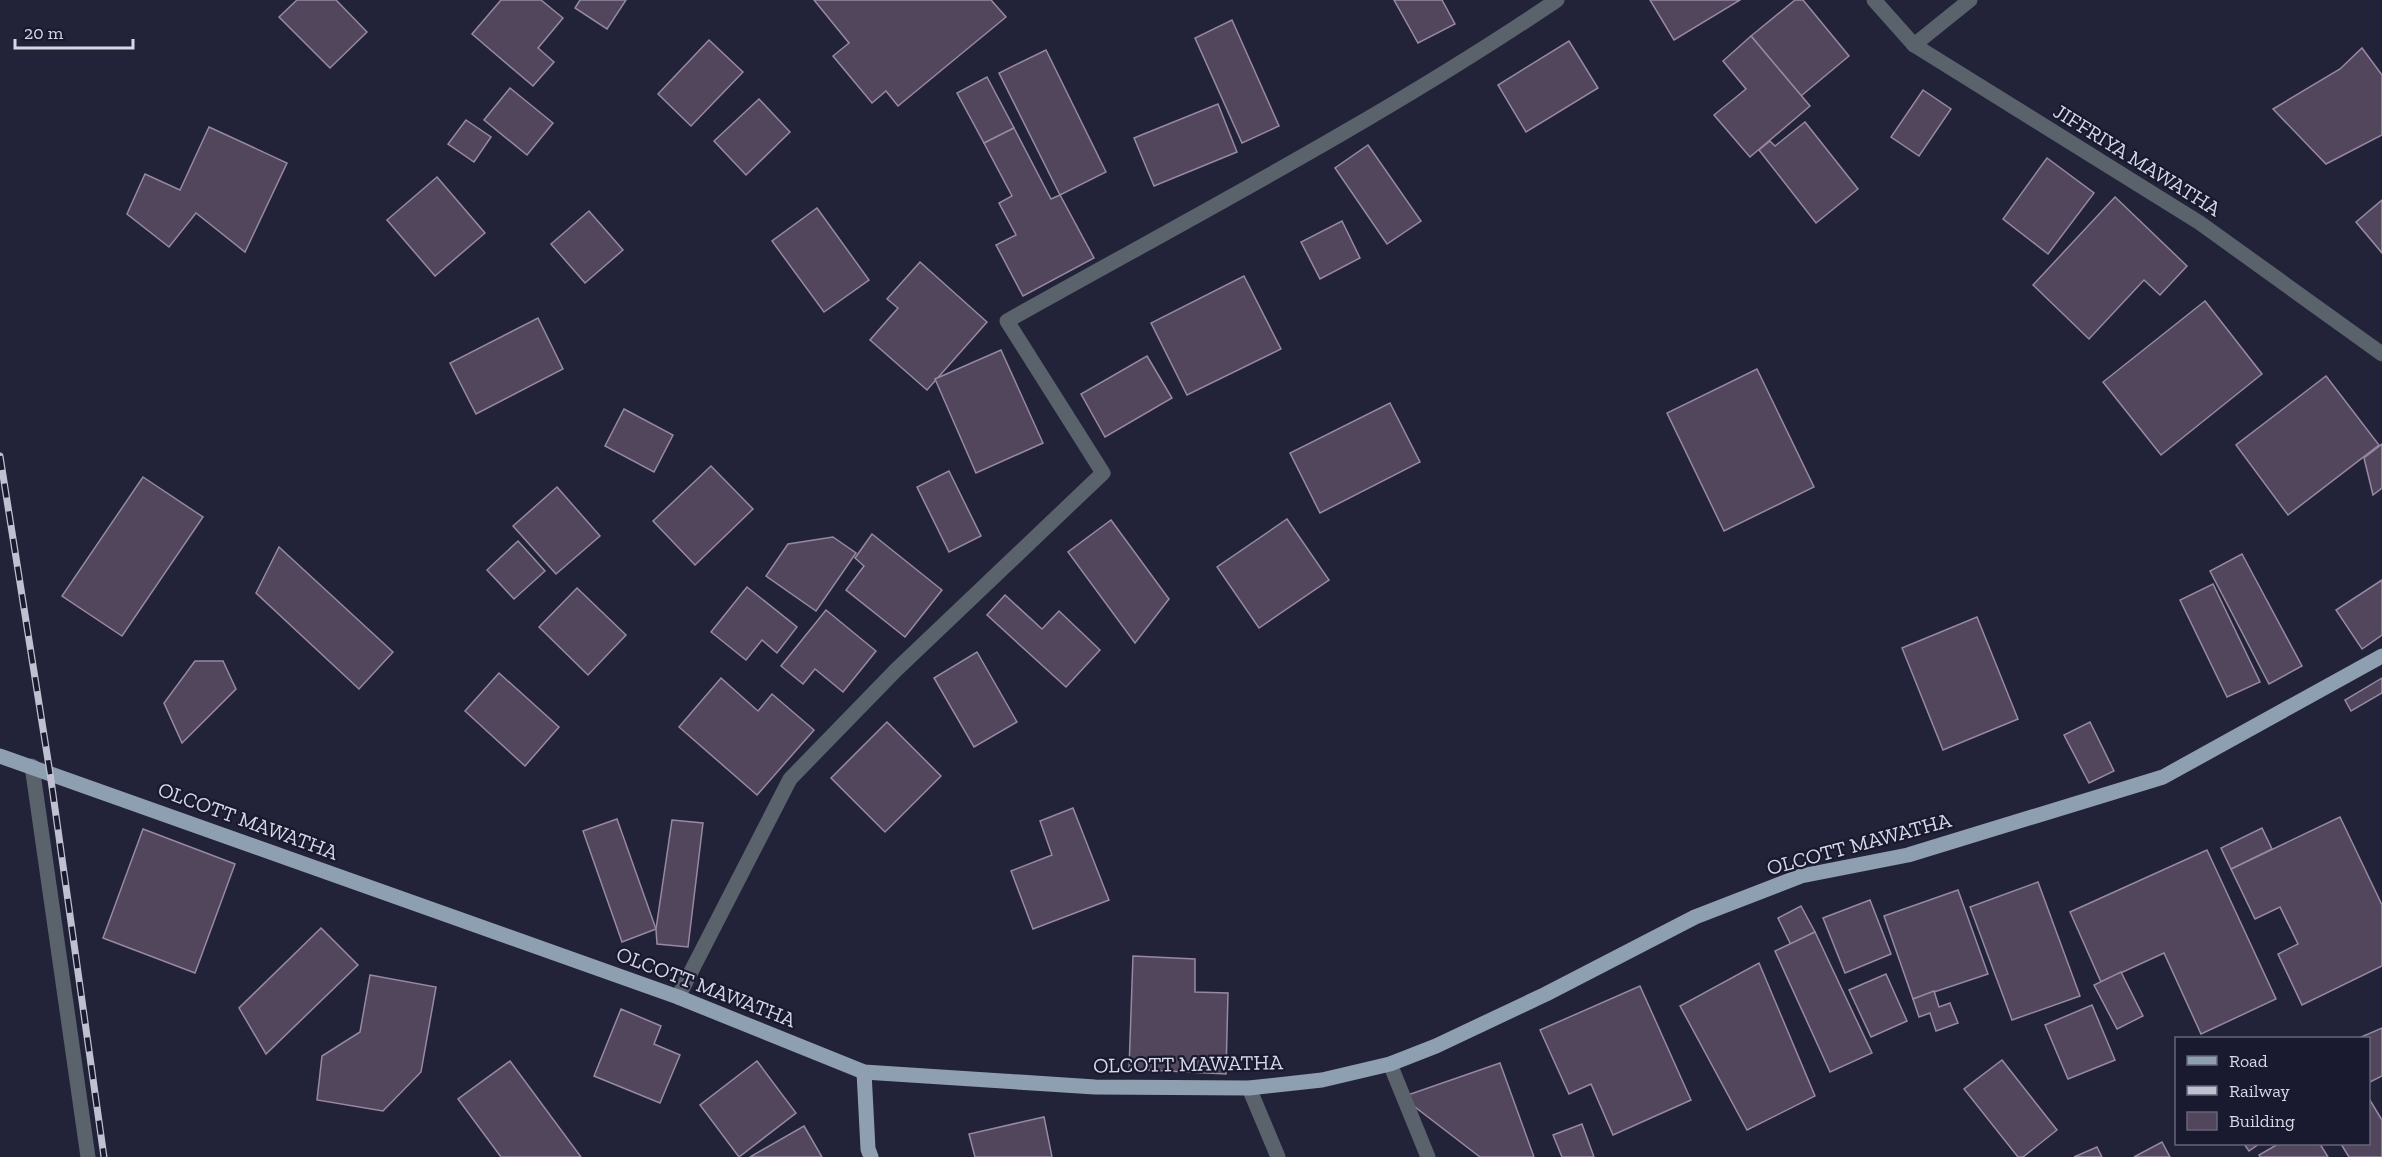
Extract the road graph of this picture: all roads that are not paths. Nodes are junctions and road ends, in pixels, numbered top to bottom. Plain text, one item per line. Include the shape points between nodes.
1 (1557, 0) edge
2 (1874, 0) edge
3 (1970, 0) edge
4 (1914, 45) junction
5 (2382, 354) edge
6 (2382, 656) edge
7 (0, 756) edge
8 (32, 766) junction
9 (678, 997) junction
10 (1390, 1064) junction
11 (864, 1072) junction
12 (1249, 1088) junction
13 (88, 1157) edge
14 (871, 1157) edge
15 (1278, 1157) edge
16 (1428, 1157) edge

1 - 9 street via 1480,52 1007,321 1103,473 896,670 790,779
2 - 4 street, JIFFRIYA MAWATHA
3 - 4 street
4 - 5 street, JIFFRIYA MAWATHA via 2200,223
6 - 10 main road, OLCOTT MAWATHA via 2163,777 1908,855 1801,876 1695,917 1546,994
7 - 8 main road, OLCOTT MAWATHA
8 - 9 main road, OLCOTT MAWATHA
8 - 13 street
9 - 11 main road, OLCOTT MAWATHA
10 - 12 main road, OLCOTT MAWATHA via 1322,1080
10 - 16 street
11 - 12 main road, OLCOTT MAWATHA via 1095,1087
11 - 14 main road
12 - 15 street

